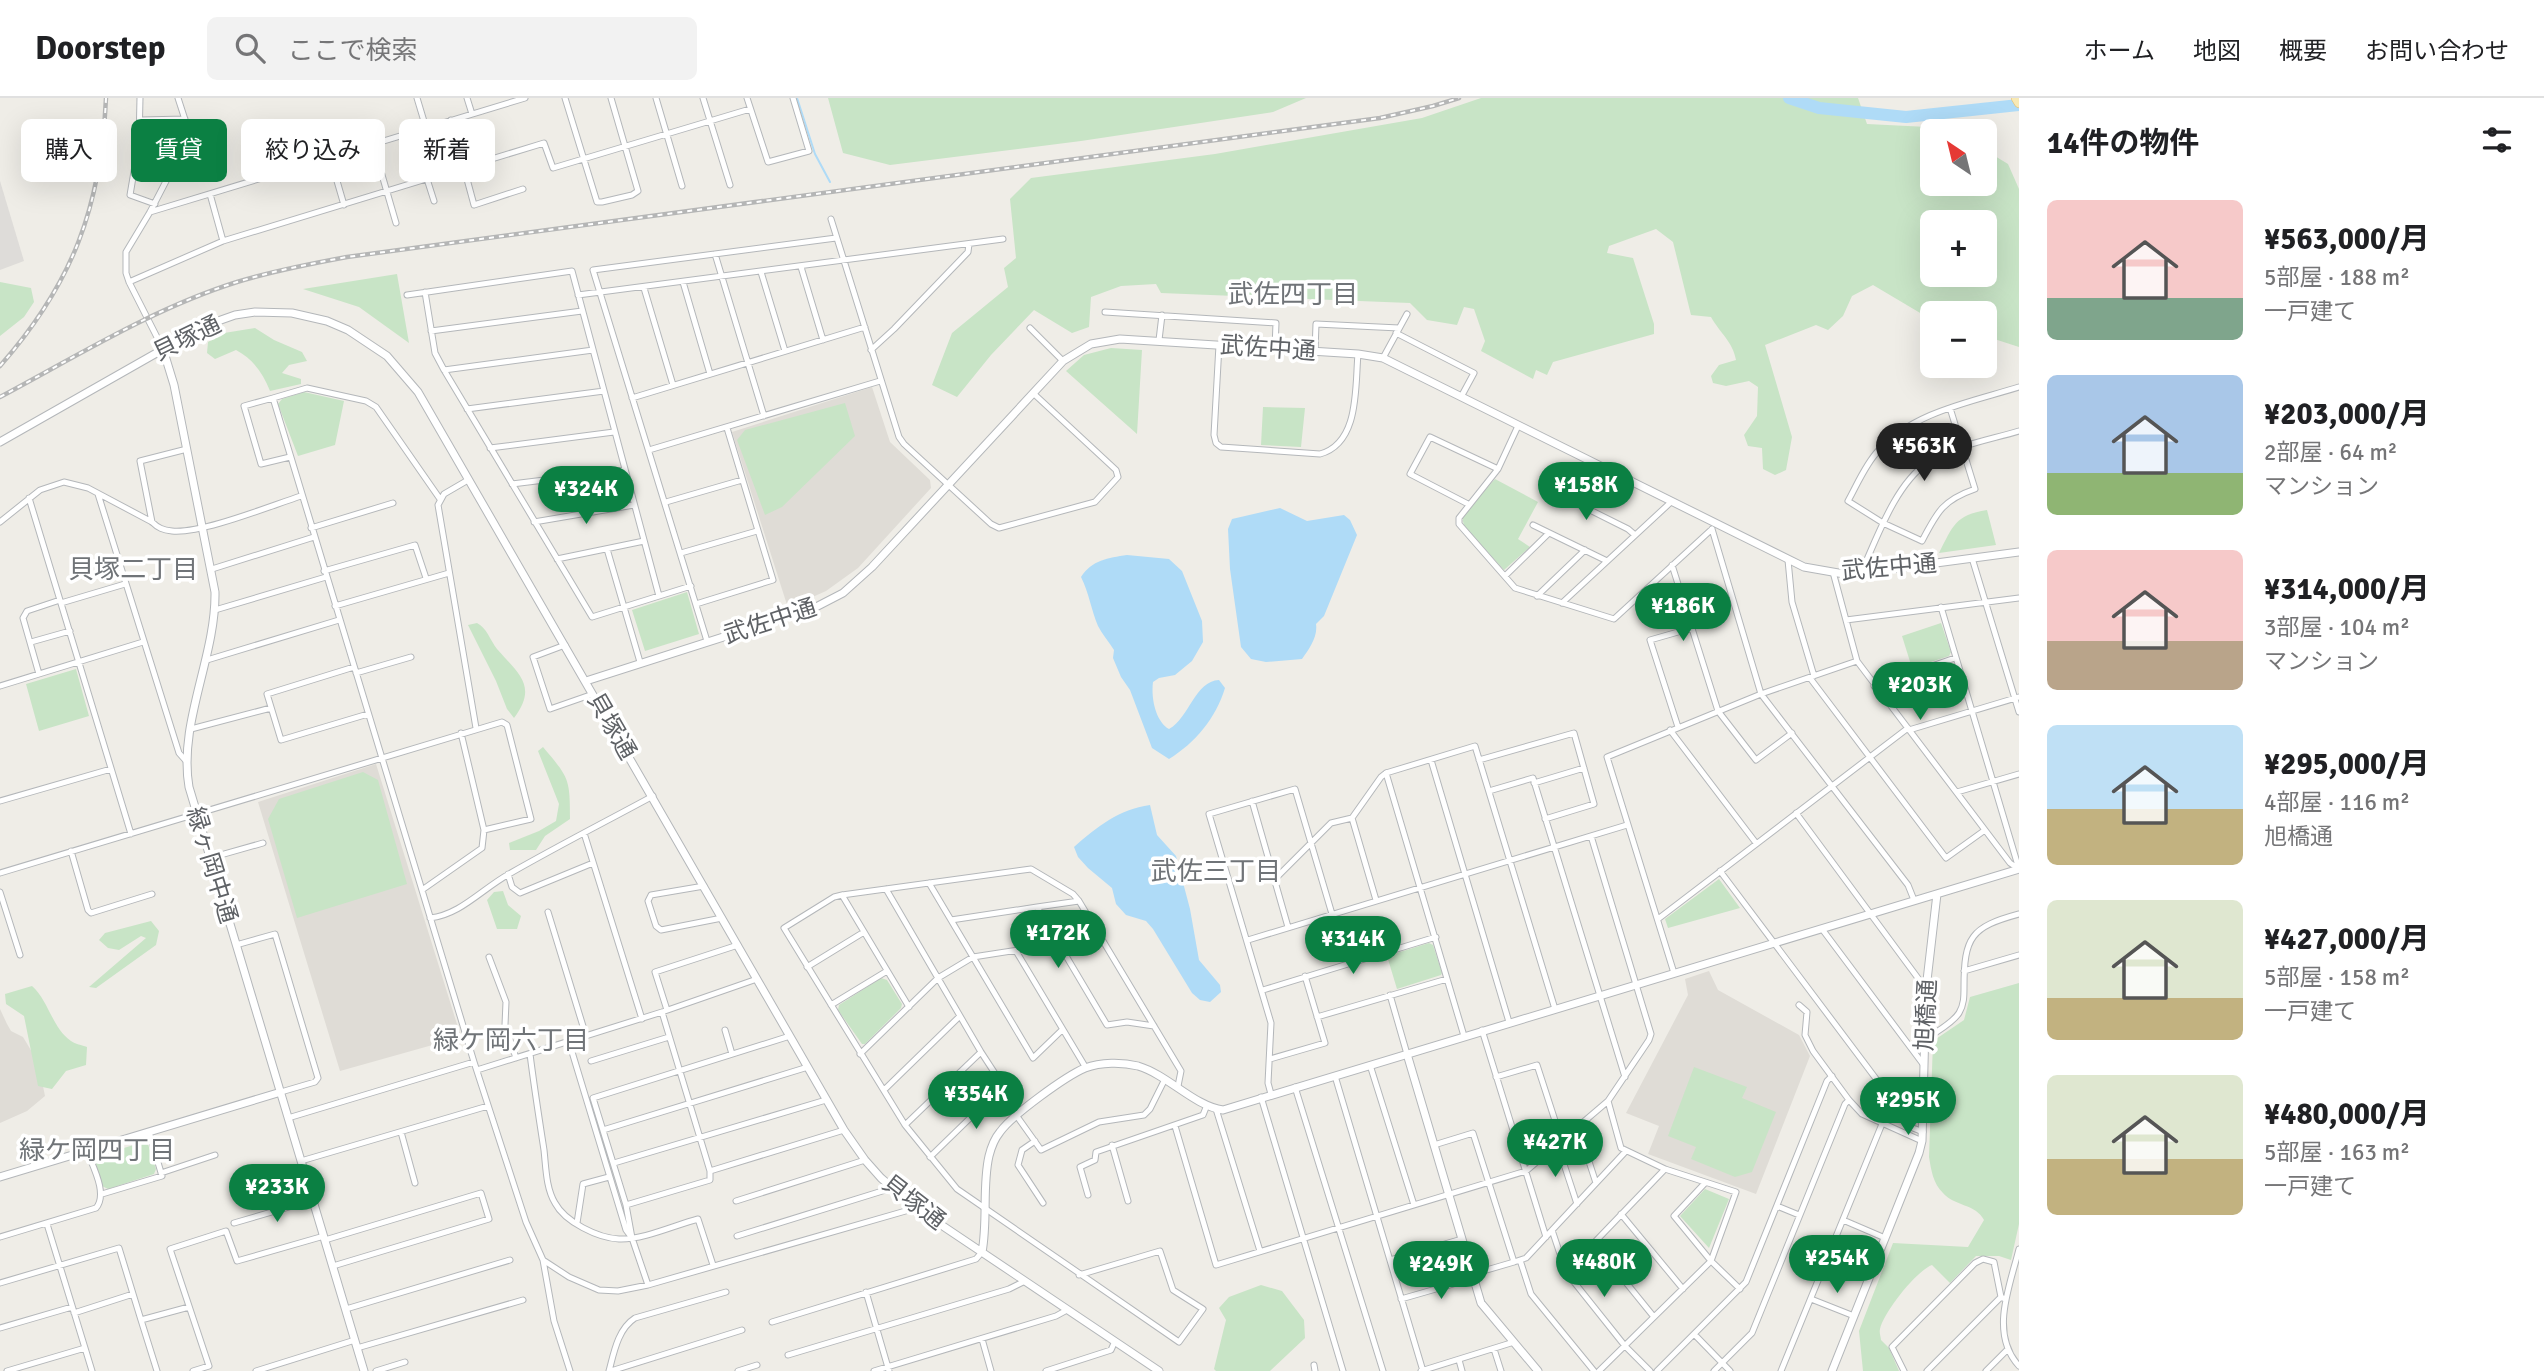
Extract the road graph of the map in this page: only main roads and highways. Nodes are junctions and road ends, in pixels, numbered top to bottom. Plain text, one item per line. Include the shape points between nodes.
1 (2016, 98) edge
2 (2019, 103) edge

1 - 2 main road

